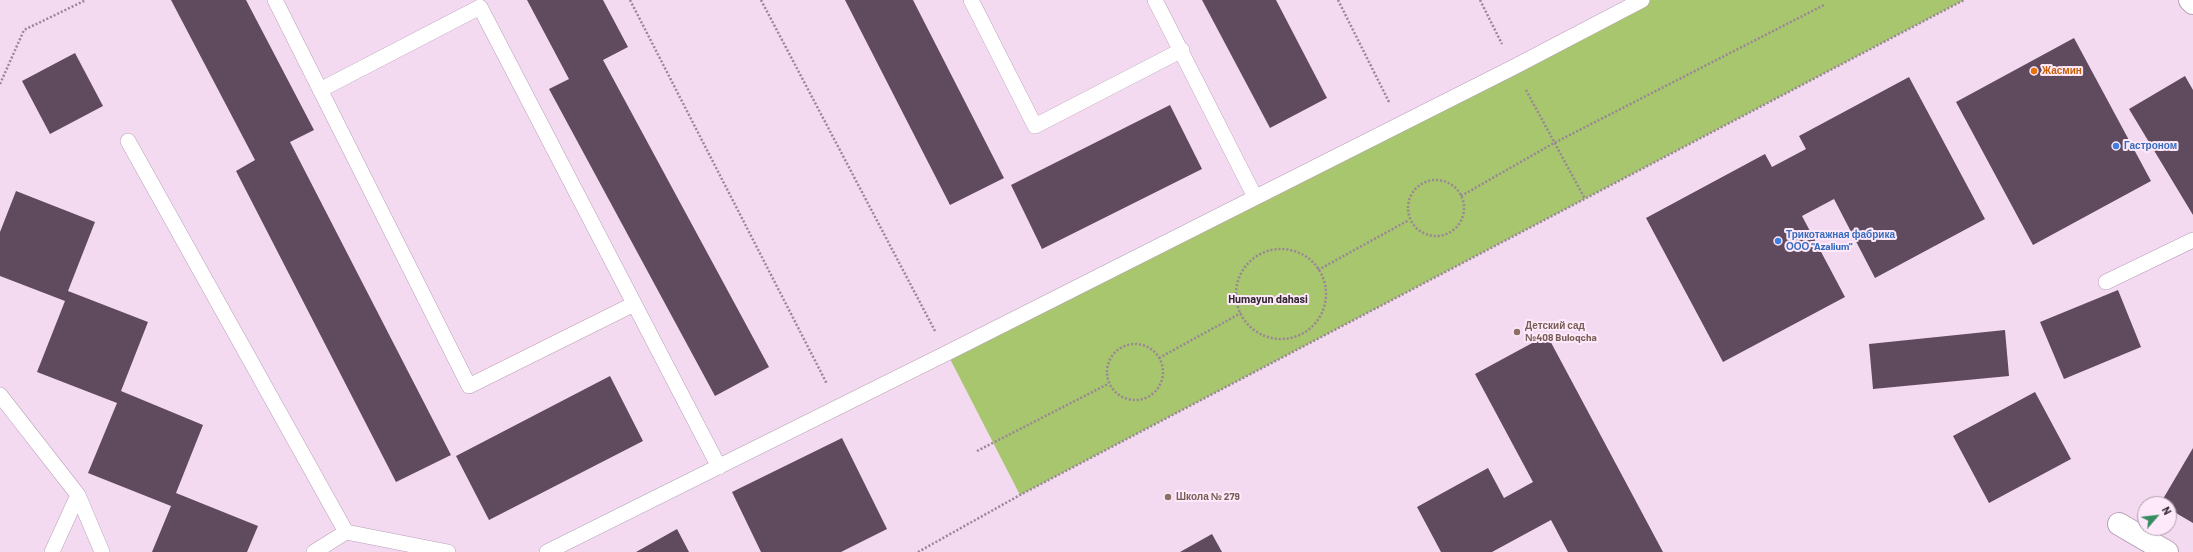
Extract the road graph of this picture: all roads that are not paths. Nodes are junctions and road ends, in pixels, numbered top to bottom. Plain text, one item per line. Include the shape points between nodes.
1 (275, 0) edge
2 (971, 0) edge
3 (1155, 0) edge
4 (1642, 0) edge
5 (2190, 0) edge
6 (2193, 3) edge
7 (1182, 50) junction
8 (320, 90) junction
9 (128, 141) dead end
10 (1255, 197) junction
11 (2193, 240) edge
12 (2106, 282) dead end
13 (634, 304) junction
14 (0, 395) edge
15 (719, 467) junction
16 (78, 494) junction
17 (2119, 524) dead end
18 (346, 532) junction
19 (52, 552) edge
20 (102, 552) edge
21 (314, 552) edge
22 (448, 552) edge
23 (547, 552) edge
24 (2167, 552) edge

1 - 8 lane
2 - 7 lane via 1034,126
3 - 7 lane
4 - 10 lane
5 - 6 street
7 - 10 lane
8 - 13 lane via 480,7
8 - 13 lane via 469,386
9 - 18 lane
10 - 15 lane
11 - 12 lane
13 - 15 lane
14 - 16 lane
15 - 23 lane
16 - 19 lane
16 - 20 lane
17 - 24 street
18 - 21 lane
18 - 22 lane

